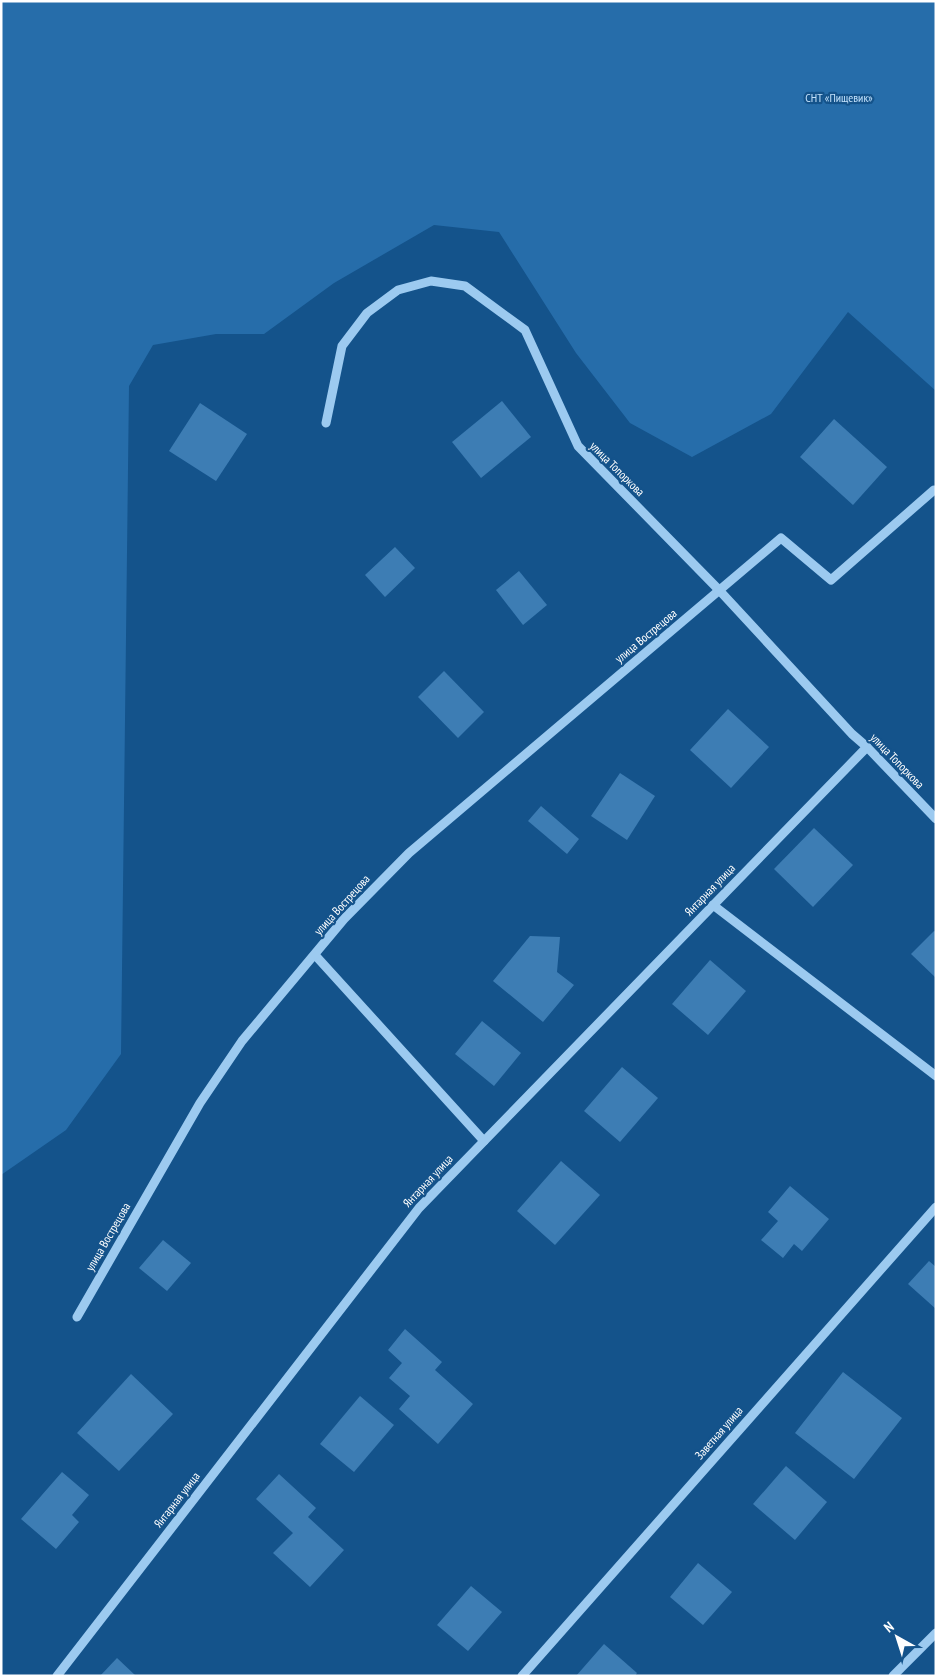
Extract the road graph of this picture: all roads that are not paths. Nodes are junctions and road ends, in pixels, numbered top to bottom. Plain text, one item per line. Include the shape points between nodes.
1 (326, 423) dead end
2 (934, 490) dead end
3 (720, 590) junction
4 (867, 747) junction
5 (936, 819) edge
6 (713, 905) junction
7 (315, 955) junction
8 (936, 1076) edge
9 (484, 1141) junction
10 (936, 1207) edge
11 (76, 1317) dead end
12 (936, 1634) edge
13 (57, 1676) edge
14 (522, 1676) edge
15 (893, 1676) edge

1 - 3 street, улица Топоркова via 342,346 367,313 398,290 430,280 465,286 525,330 578,446
2 - 3 street, улица Вострецова via 831,580 781,538
3 - 4 street, улица Топоркова
3 - 7 street, улица Вострецова via 409,854 344,919
4 - 5 street, улица Топоркова
4 - 6 street, Янтарная улица
6 - 8 street
6 - 9 street, Янтарная улица
7 - 9 street
7 - 11 street, улица Вострецова via 242,1041 200,1103
9 - 13 street, Янтарная улица via 419,1208
10 - 14 street, Заветная улица
12 - 15 street

